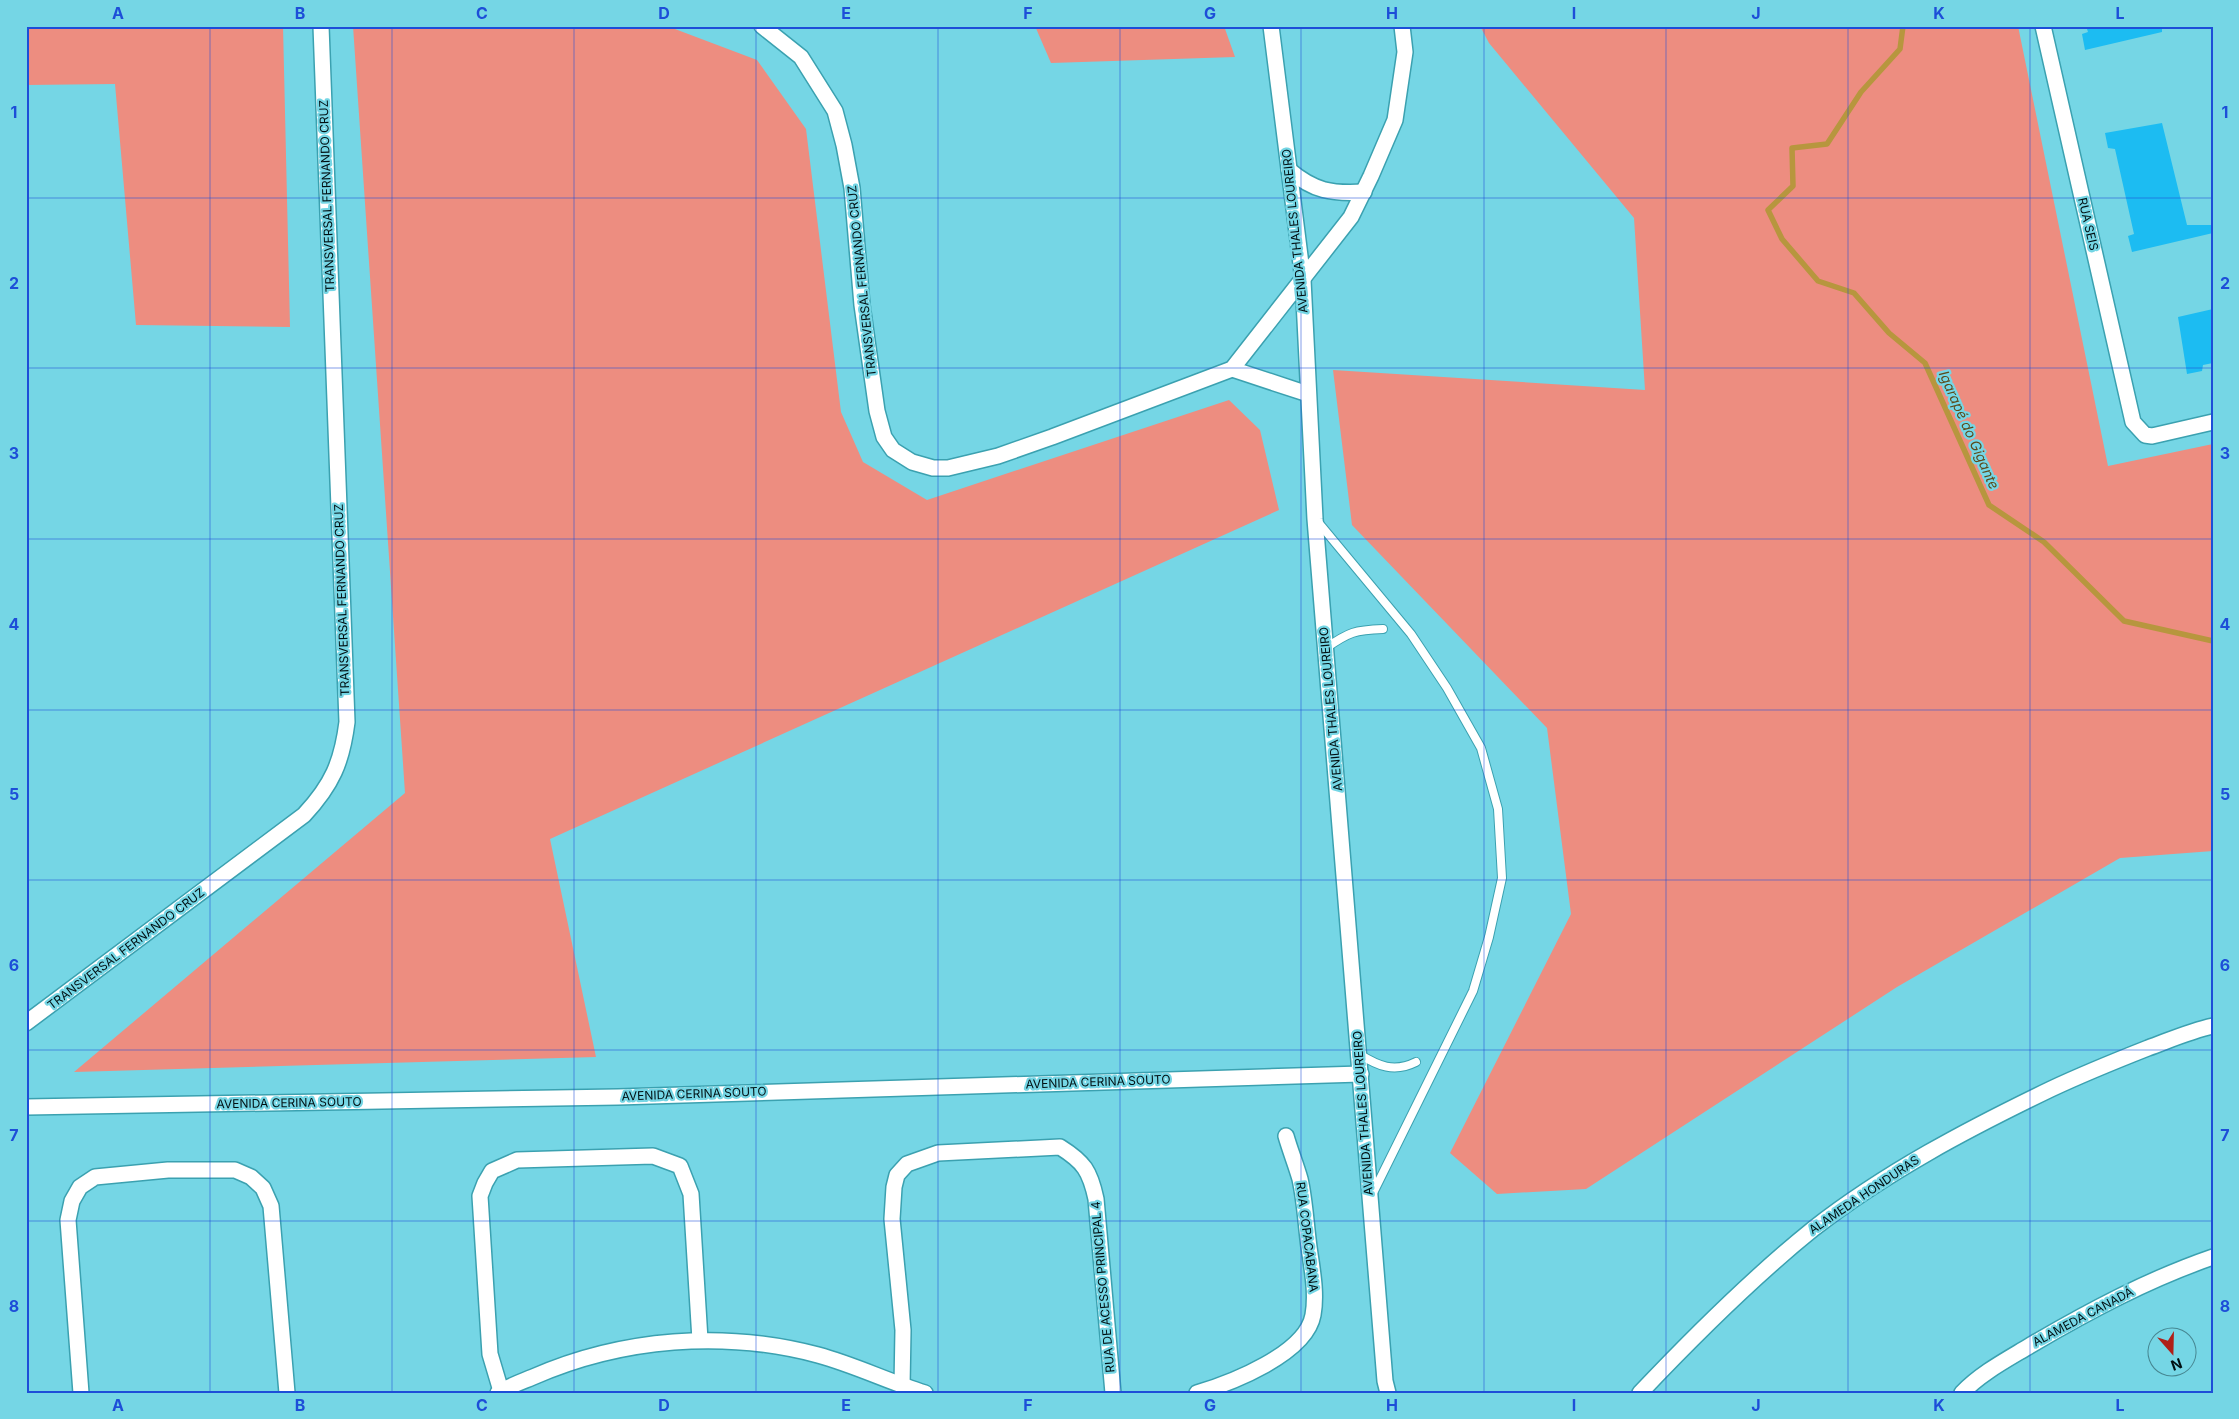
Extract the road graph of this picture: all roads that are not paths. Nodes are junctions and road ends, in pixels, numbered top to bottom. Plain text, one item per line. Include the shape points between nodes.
1 (321, 26) edge
2 (762, 26) edge
3 (1271, 26) edge
4 (1402, 26) edge
5 (2043, 26) edge
6 (1289, 170) junction
7 (1364, 192) junction
8 (1303, 280) junction
9 (1232, 369) junction
10 (1308, 394) junction
11 (2213, 422) edge
12 (1315, 519) junction
13 (1383, 629) dead end
14 (1326, 648) junction
15 (26, 1023) edge
16 (2213, 1026) edge
17 (1359, 1054) junction
18 (1416, 1062) dead end
19 (1361, 1074) junction
20 (26, 1108) edge
21 (1286, 1136) dead end
22 (1370, 1200) junction
23 (2213, 1257) edge
24 (700, 1340) junction
25 (902, 1386) junction
26 (500, 1392) edge
27 (81, 1393) edge
28 (287, 1393) edge
29 (925, 1393) edge
30 (1113, 1393) edge
31 (1197, 1393) edge
32 (1388, 1393) edge
33 (1640, 1393) edge
34 (1962, 1393) edge

1 - 15 street, TRANSVERSAL FERNANDO CRUZ via 347,722 344,748 323,795 304,815
2 - 9 street, TRANSVERSAL FERNANDO CRUZ via 801,57 835,111 852,188 862,305 878,411 884,437 893,450 912,462 948,468 998,456
3 - 6 street, AVENIDA THALES LOUREIRO
4 - 7 street via 1405,52 1395,120
5 - 11 street, RUA SEIS via 2133,422 2145,435 2152,436
6 - 7 street via 1305,184 1325,190
6 - 8 street, AVENIDA THALES LOUREIRO
7 - 8 street via 1350,217
8 - 9 street
8 - 10 street, AVENIDA THALES LOUREIRO
9 - 10 street
10 - 12 street, AVENIDA THALES LOUREIRO
12 - 14 street, AVENIDA THALES LOUREIRO
12 - 22 lane via 1411,634 1447,688 1481,748 1498,809 1502,878 1473,991
13 - 14 lane via 1358,630
14 - 17 street, AVENIDA THALES LOUREIRO
16 - 33 street, ALAMEDA HONDURAS via 2194,1030 2091,1070 1978,1126 1879,1182 1814,1228 1756,1278 1703,1326
17 - 18 lane via 1380,1066 1392,1068
17 - 19 street, AVENIDA THALES LOUREIRO
19 - 20 street, AVENIDA CERINA SOUTO via 618,1097
19 - 22 street, AVENIDA THALES LOUREIRO
21 - 31 street, RUA COPACABANA via 1300,1181 1315,1295 1313,1317 1299,1339 1258,1369 1228,1384
22 - 32 street, AVENIDA THALES LOUREIRO
23 - 34 street, ALAMEDA CANADÁ via 2174,1270 2074,1320 2008,1359
24 - 25 street via 764,1344 819,1356
24 - 26 street via 657,1343 599,1354 547,1371
24 - 26 street via 691,1194 680,1166 653,1156 516,1160 492,1171 480,1196 490,1354
25 - 29 street
25 - 30 street, RUA DE ACESSO PRINCIPAL 4 via 903,1330 892,1219 897,1175 907,1164 938,1153 1060,1147 1086,1168 1096,1199
27 - 28 street via 68,1220 72,1201 80,1186 96,1177 187,1170 235,1170 263,1188 271,1206

